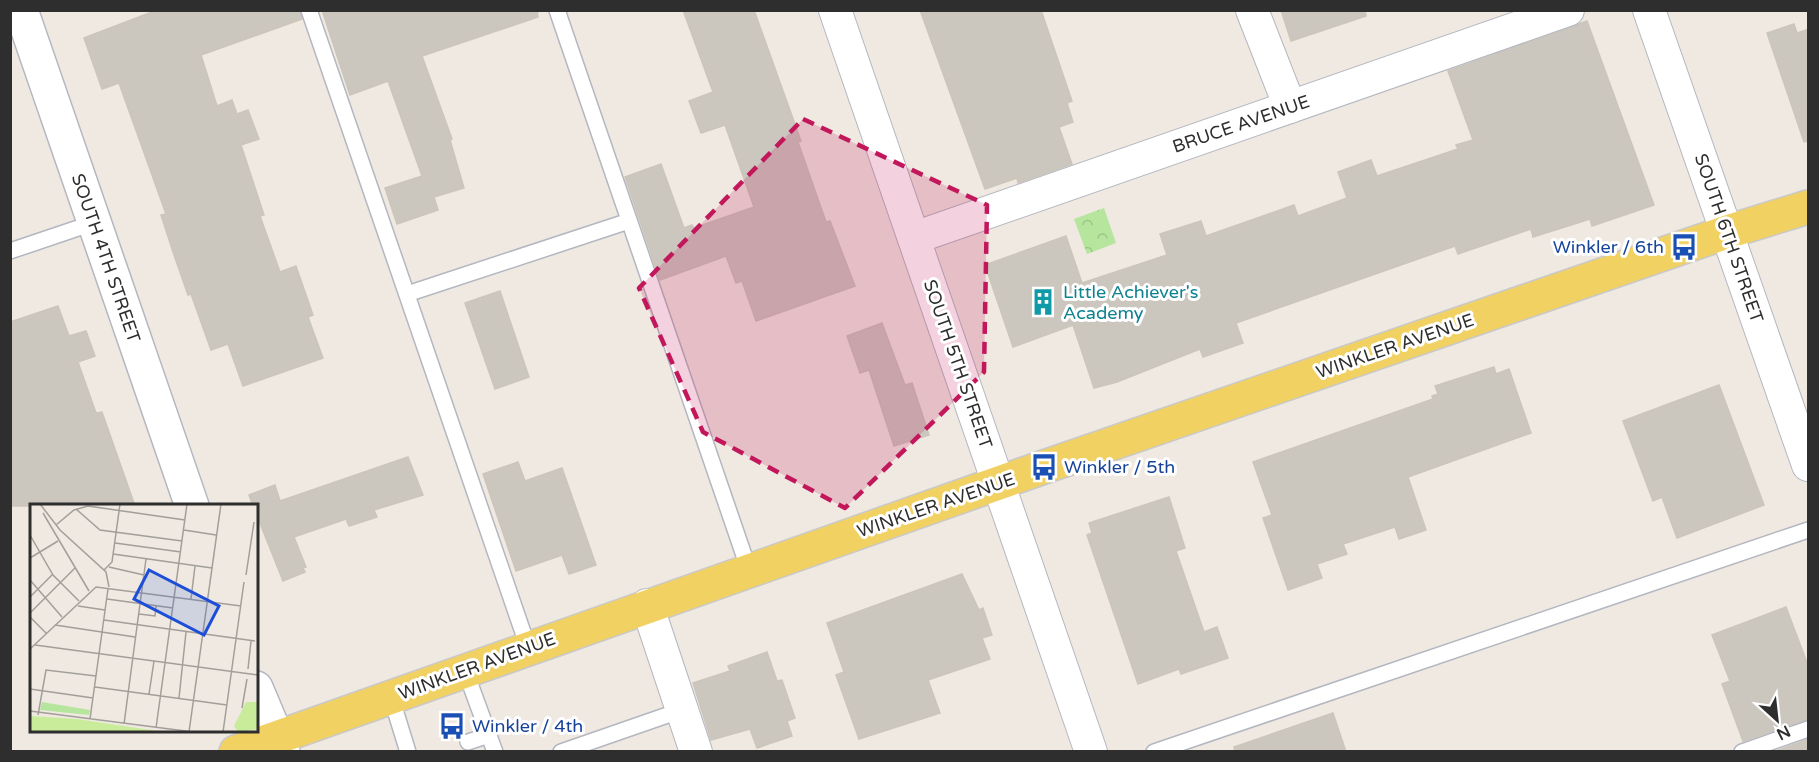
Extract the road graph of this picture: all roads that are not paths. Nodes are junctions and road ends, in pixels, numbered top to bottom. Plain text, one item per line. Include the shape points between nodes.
1 (21, 10) edge
2 (309, 10) edge
3 (557, 10) edge
4 (835, 10) edge
5 (1252, 10) edge
6 (1568, 10) edge
7 (1649, 10) edge
8 (1290, 107) junction
9 (1809, 207) edge
10 (629, 220) junction
11 (93, 223) junction
12 (1727, 232) junction
13 (914, 238) junction
14 (10, 250) edge
15 (407, 294) junction
16 (1809, 465) edge
17 (1000, 483) junction
18 (191, 504) edge
19 (1809, 530) edge
20 (749, 570) junction
21 (647, 606) junction
22 (528, 647) junction
23 (465, 670) junction
24 (258, 693) edge
25 (391, 697) junction
26 (682, 710) junction
27 (1809, 729) edge
28 (489, 735) junction
29 (468, 742) dead end
30 (280, 745) edge
31 (236, 752) edge
32 (408, 752) edge
33 (495, 752) edge
34 (561, 752) edge
35 (696, 752) edge
36 (1091, 752) edge
37 (1154, 752) edge
38 (1742, 752) edge

1 - 11 main road, SOUTH 4TH STREET
2 - 15 lane
3 - 10 lane
4 - 13 street, SOUTH 5TH STREET
5 - 8 street
6 - 8 street, BRUCE AVENUE
7 - 12 street, SOUTH 6TH STREET
8 - 13 street, BRUCE AVENUE
9 - 12 main road, WINKLER AVENUE
10 - 15 lane
10 - 20 lane
11 - 14 lane
11 - 18 main road, SOUTH 4TH STREET
12 - 16 street, SOUTH 6TH STREET
12 - 17 main road, WINKLER AVENUE
13 - 17 street, SOUTH 5TH STREET
15 - 22 lane
17 - 20 main road, WINKLER AVENUE
17 - 36 street, SOUTH 5TH STREET
19 - 37 lane
20 - 21 main road, WINKLER AVENUE
21 - 22 main road, WINKLER AVENUE
21 - 26 street
22 - 23 main road, WINKLER AVENUE
23 - 25 main road, WINKLER AVENUE
23 - 28 lane
24 - 30 main road
25 - 30 main road, WINKLER AVENUE
25 - 32 lane
26 - 34 lane
26 - 35 street
27 - 38 lane
28 - 29 lane
28 - 33 lane
30 - 31 main road, WINKLER AVENUE

